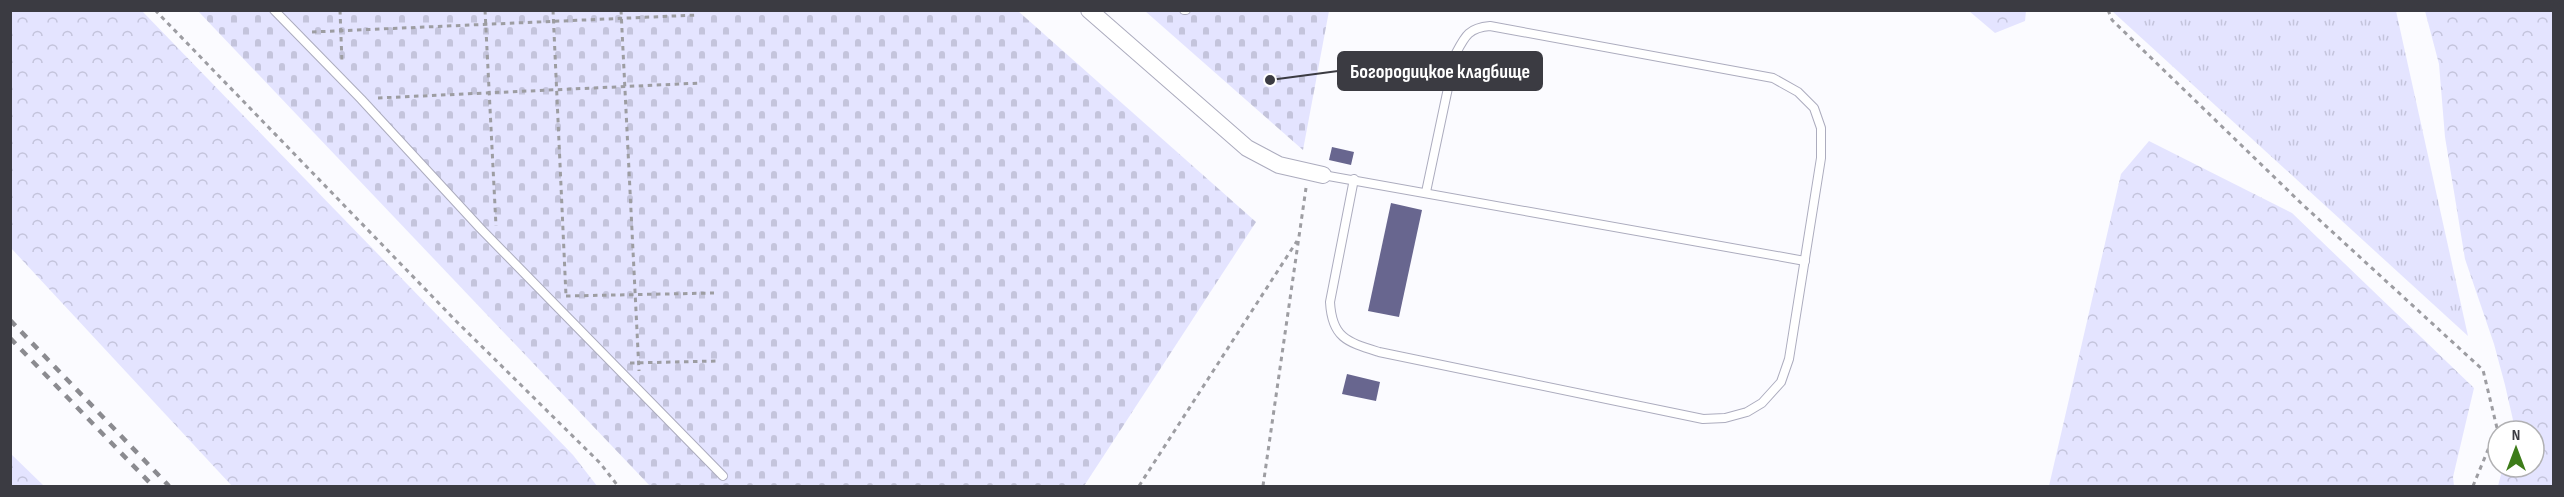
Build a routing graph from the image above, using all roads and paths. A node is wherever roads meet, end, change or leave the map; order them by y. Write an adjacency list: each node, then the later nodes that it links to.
1 (155, 10): 36 (path)
2 (274, 10): 14 (lane)
3 (340, 10): 13 (path)
4 (485, 10): 12 (path)
5 (553, 10): 11 (path)
6 (621, 10): 10 (path)
7 (1089, 10): 21 (street)
8 (2108, 10): 39 (path)
9 (697, 15): 10 (path)
10 (621, 18): 11 (path); 17 (path)
11 (554, 21): 12 (path); 18 (path)
12 (486, 25): 13 (path); 19 (path)
13 (341, 31): 14 (path); 15 (path)
14 (297, 33): 15 (lane)
15 (343, 81): 20 (lane)
16 (701, 83): 17 (path)
17 (625, 87): 18 (path); 28 (path)
18 (556, 90): 19 (path); 29 (path)
19 (489, 93): 20 (path); 24 (path)
20 (361, 99): 30 (lane)
21 (1316, 173): 22 (lane); 25 (path)
22 (1354, 179): 23 (lane); 26 (lane)
23 (1426, 192): 26 (lane); 26 (lane)
24 (496, 228)
25 (1299, 239): 37 (path); 38 (path)
26 (1805, 261)
27 (714, 293): 28 (path)
28 (635, 295): 29 (path); 32 (path)
29 (566, 296): 30 (path)
30 (567, 317): 33 (lane)
31 (717, 361): 32 (path)
32 (638, 363): 33 (path); 34 (path)
33 (613, 364): 34 (lane)
34 (639, 391): 35 (lane)
35 (723, 476)
36 (618, 486)
37 (1139, 486)
38 (1263, 486)
39 (2473, 486)

